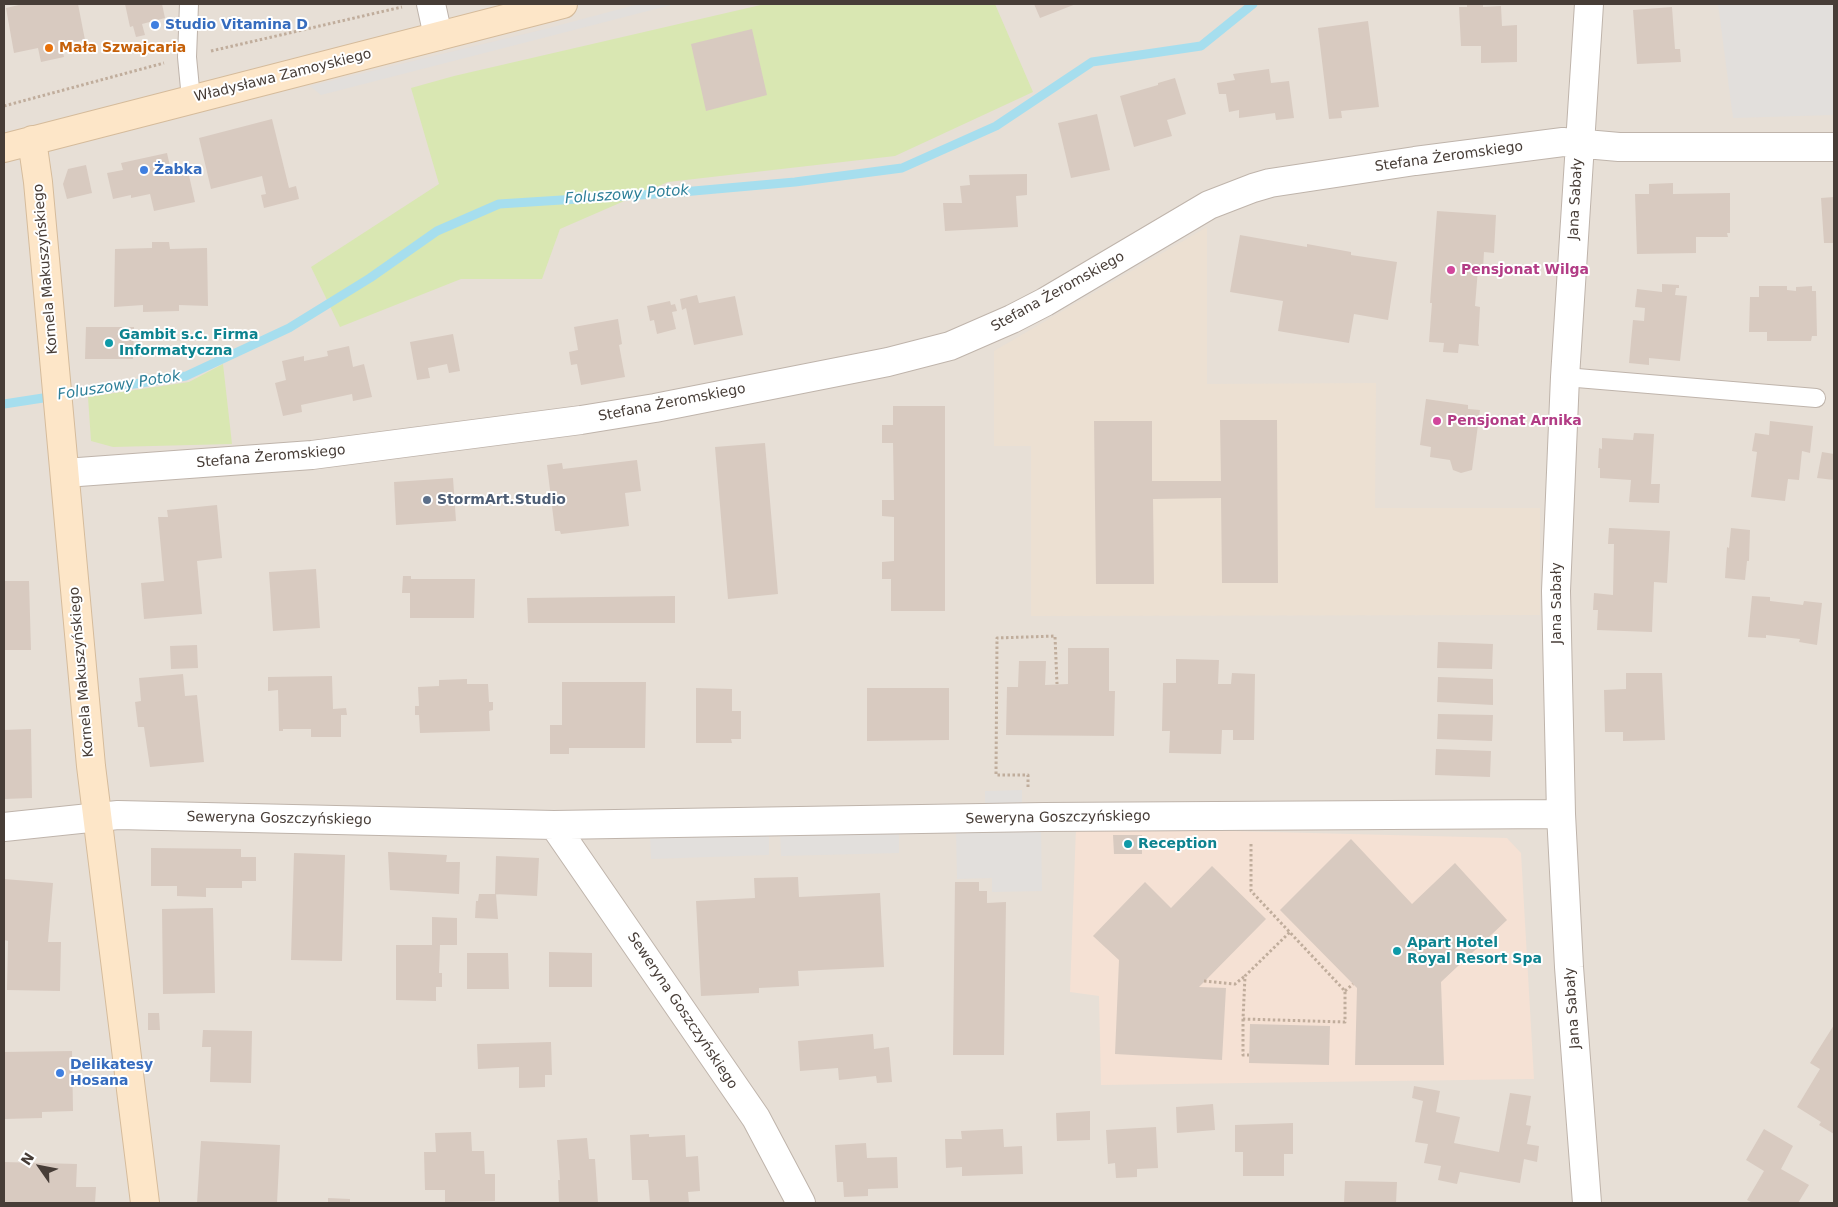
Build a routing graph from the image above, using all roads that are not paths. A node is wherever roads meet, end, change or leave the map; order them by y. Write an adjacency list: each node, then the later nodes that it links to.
1 (189, 4): 6 (lane)
2 (563, 4): 5 (street, Władysława Zamoyskiego)
3 (1589, 4): 8 (street, Jana Sabały)
4 (418, 5): 5 (street)
5 (438, 36): 6 (street, Władysława Zamoyskiego)
6 (192, 99): 7 (street, Władysława Zamoyskiego)
7 (32, 140): 10 (street, Władysława Zamoyskiego); 13 (street, Kornela Makuszyńskiego)
8 (1579, 144): 9 (street, Stefana Żeromskiego); 11 (street, Jana Sabały); 13 (street, Stefana Żeromskiego)
9 (1834, 147)
10 (4, 148)
11 (1565, 377): 12 (lane); 14 (street, Jana Sabały)
12 (1816, 398)
13 (64, 473): 15 (street, Kornela Makuszyńskiego)
14 (1561, 814): 16 (street, Seweryna Goszczyńskiego); 20 (street, Jana Sabały)
15 (97, 818): 16 (street, Seweryna Goszczyńskiego); 17 (street, Seweryna Goszczyńskiego); 18 (street, Kornela Makuszyńskiego)
16 (554, 825): 19 (street, Seweryna Goszczyńskiego)
17 (4, 827)
18 (145, 1203)
19 (801, 1203)
20 (1587, 1203)

